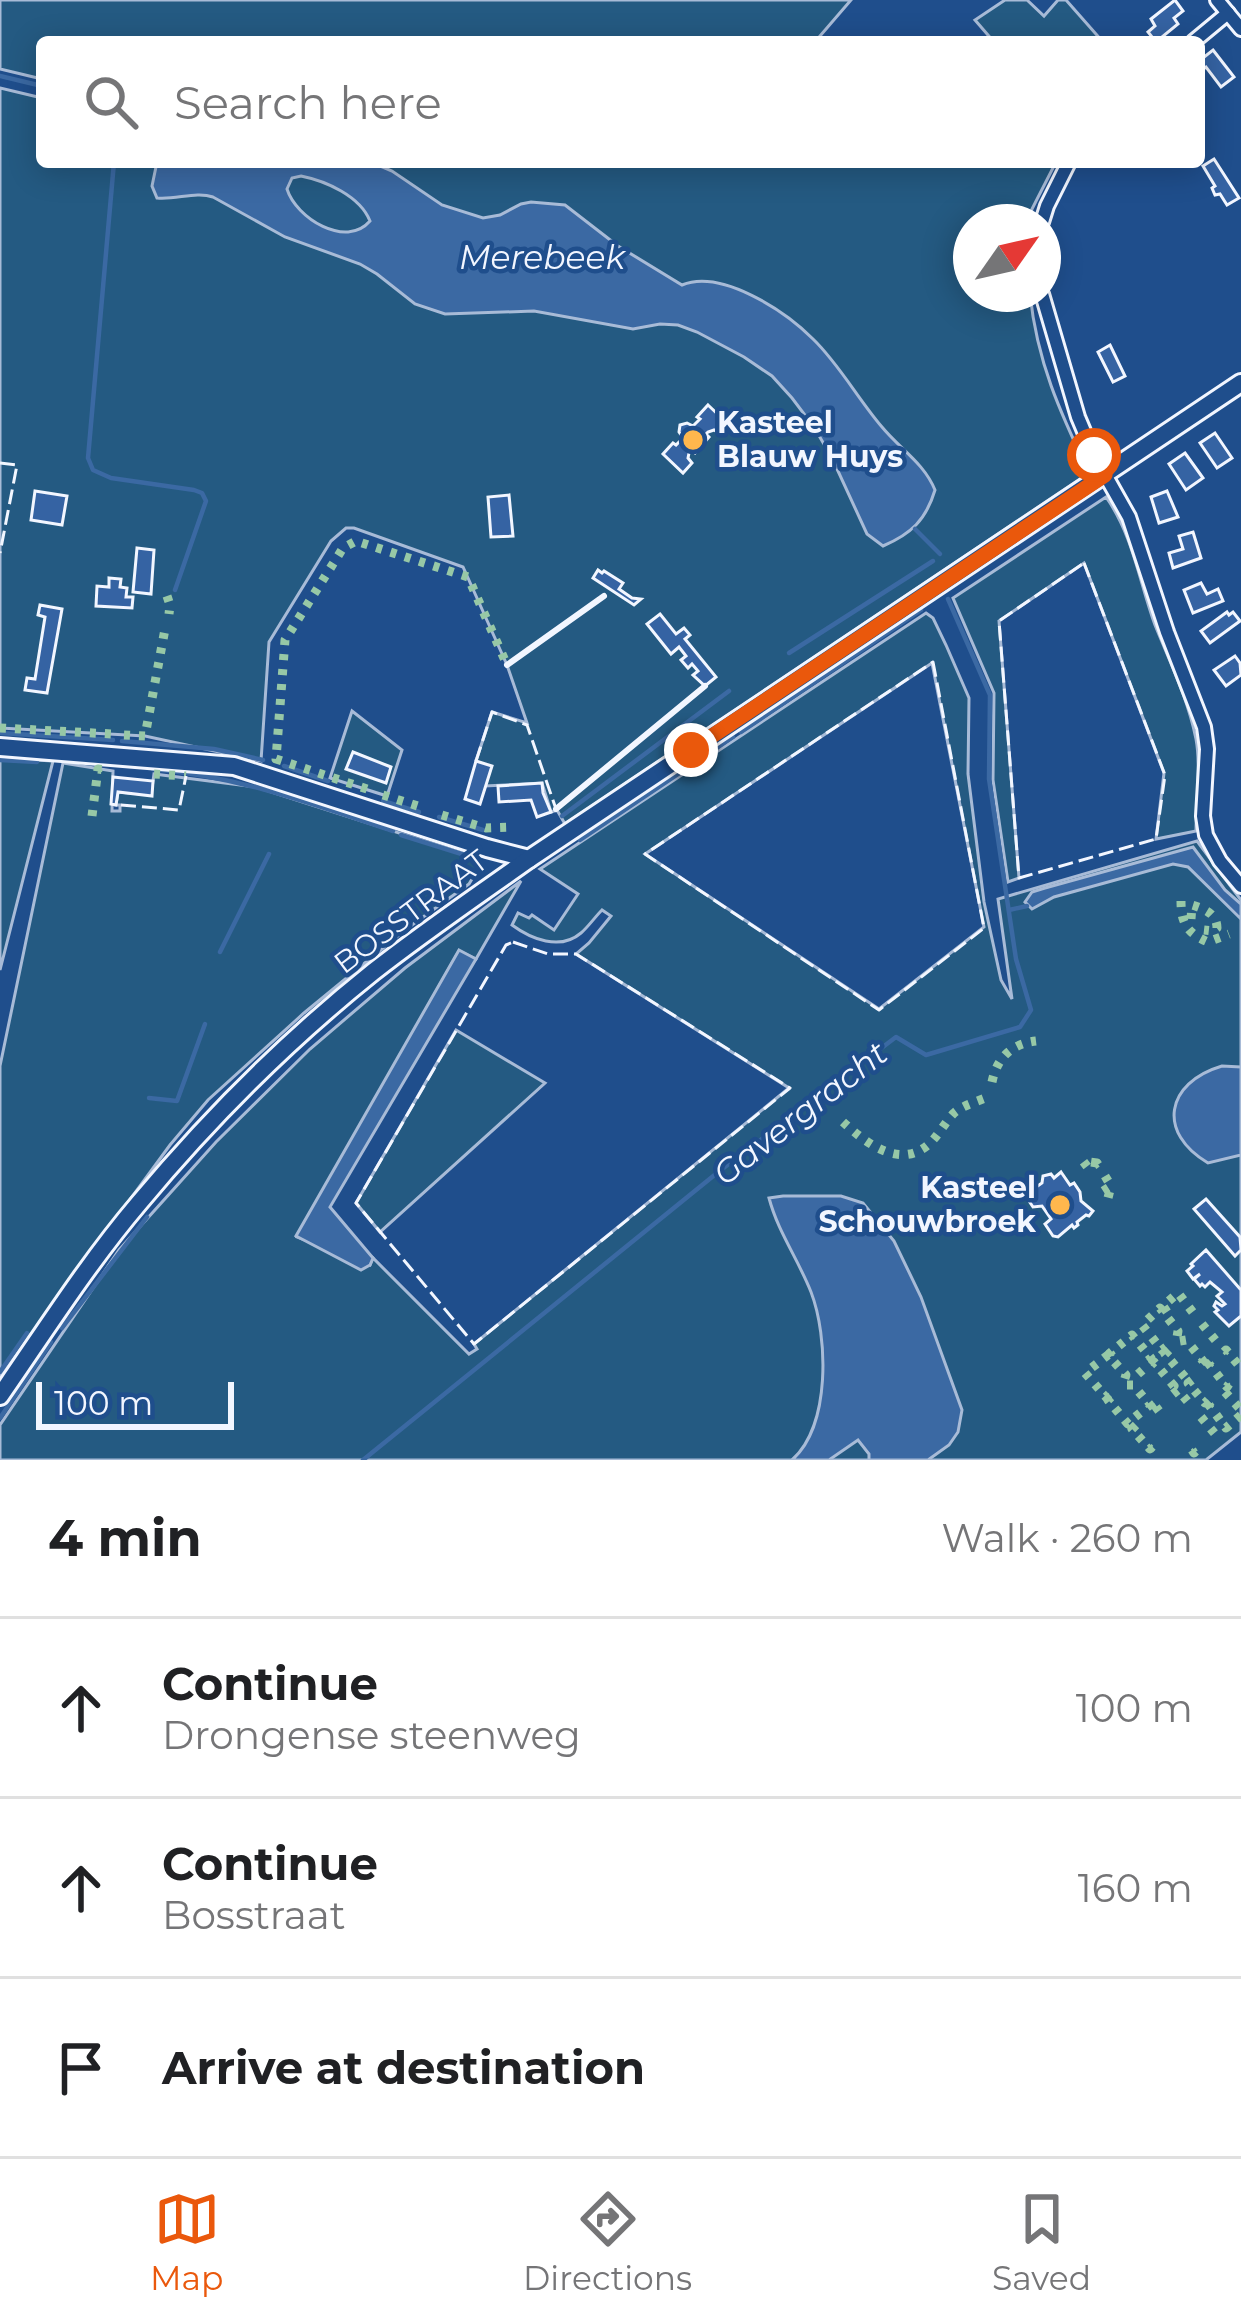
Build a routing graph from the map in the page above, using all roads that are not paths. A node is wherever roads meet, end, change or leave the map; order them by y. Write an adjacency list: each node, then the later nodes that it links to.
1 (1217, 0): 2 (street)
2 (1228, 13): 3 (street); 4 (street)
3 (1241, 29)
4 (1200, 36)
5 (1066, 168): 6 (street)
6 (1048, 204)
7 (1047, 312): 9 (street)
8 (1241, 383): 9 (street, BOSSTRAAT)
9 (1105, 475): 11 (street, BOSSTRAAT); 12 (street)
10 (0, 747): 11 (street)
11 (529, 859): 13 (street, BOSSTRAAT)
12 (1241, 886)
13 (0, 1396)

